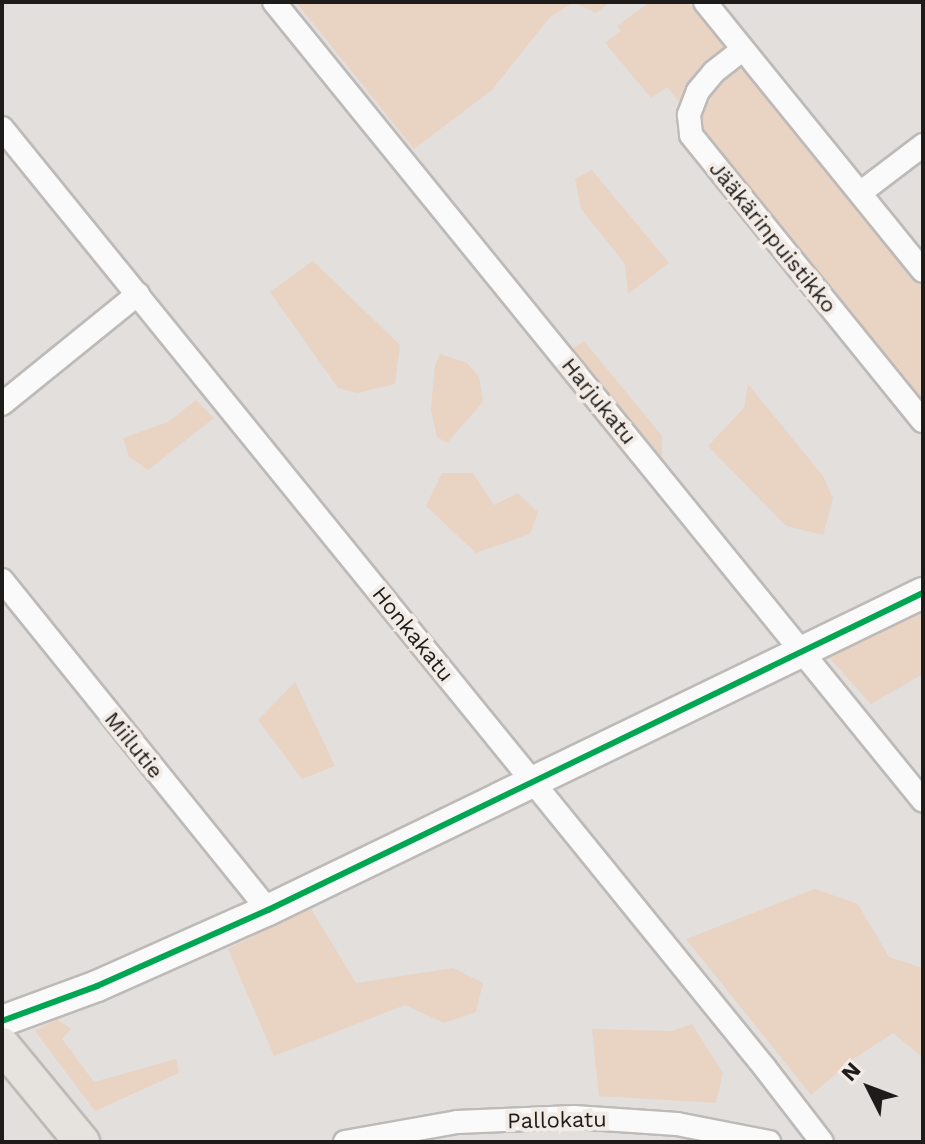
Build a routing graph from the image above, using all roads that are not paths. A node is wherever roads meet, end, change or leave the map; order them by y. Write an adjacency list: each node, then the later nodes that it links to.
1 (274, 2): 13 (street, Harjukatu)
2 (705, 2): 3 (street)
3 (742, 50): 6 (street); 10 (street, Jääkärinpuistikko)
4 (2, 128): 8 (street, Honkakatu)
5 (923, 145): 6 (street)
6 (860, 193): 7 (street)
7 (923, 271)
8 (138, 294): 9 (street); 14 (street, Honkakatu)
9 (2, 404)
10 (923, 421)
11 (2, 580): 16 (street, Miilutie)
12 (923, 593): 13 (street)
13 (800, 651): 14 (street); 15 (street, Harjukatu)
14 (534, 782): 16 (street); 22 (street, Honkakatu)
15 (923, 801)
16 (268, 910): 17 (street)
17 (2, 1021)
18 (2, 1045): 19 (main road)
19 (82, 1142)
20 (345, 1142): 21 (street, Pallokatu)
21 (769, 1142)
22 (822, 1142)

